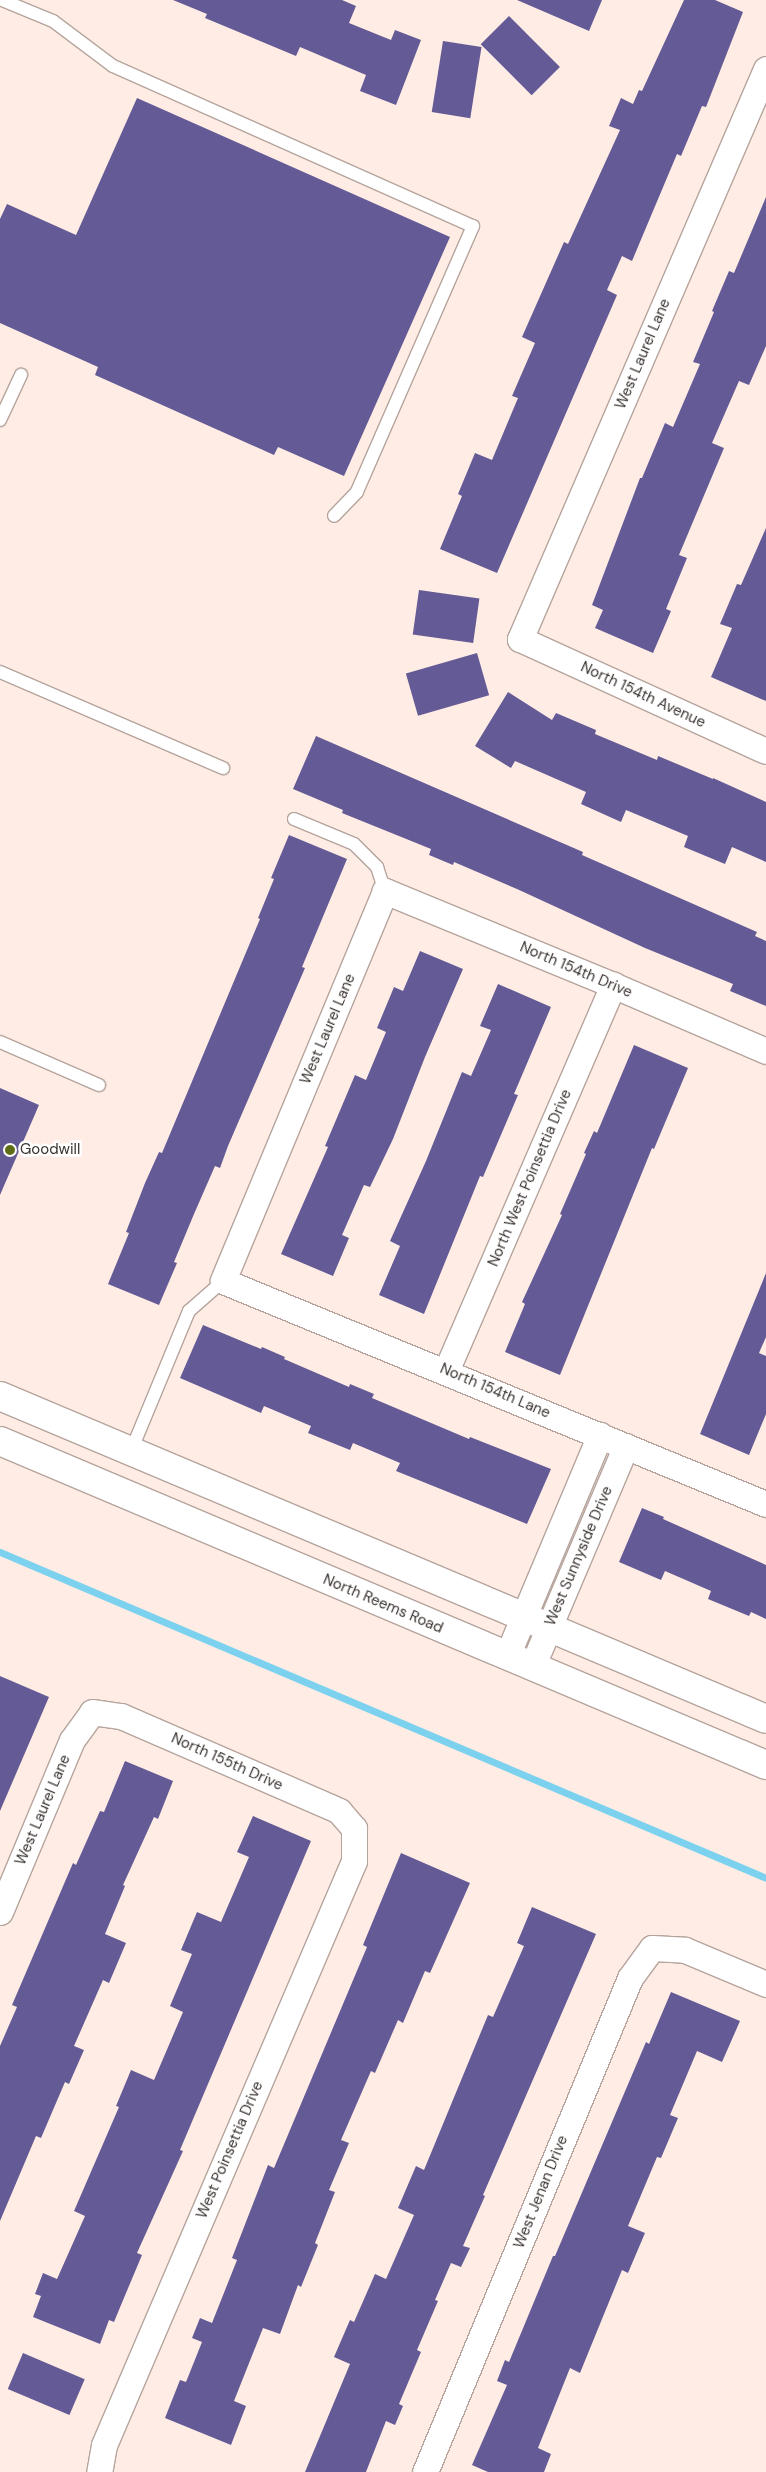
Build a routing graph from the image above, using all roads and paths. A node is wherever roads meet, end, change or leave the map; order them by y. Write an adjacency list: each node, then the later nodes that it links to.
1 (2, 0): 5 (lane)
2 (766, 69): 6 (street, West Laurel Lane)
3 (20, 375): 4 (lane)
4 (0, 420)
5 (334, 516)
6 (520, 639): 8 (street, North 154th Avenue)
7 (0, 672): 9 (lane)
8 (766, 751)
9 (223, 768)
10 (294, 819): 11 (lane)
11 (385, 891): 12 (street, North 154th Drive); 16 (street, West Laurel Lane)
12 (613, 985): 14 (street, North 154th Drive); 17 (street, North West Poinsettia Drive)
13 (0, 1042): 15 (lane)
14 (766, 1051)
15 (99, 1085)
16 (223, 1281): 17 (street, North 154th Lane); 22 (lane)
17 (446, 1371): 19 (street, North 154th Lane)
18 (0, 1396): 22 (main road)
19 (600, 1435): 21 (street, North 154th Lane); 24 (street, West Sunnyside Drive)
20 (0, 1441): 26 (main road, North Reems Road)
21 (626, 1446): 23 (street, North 154th Lane); 25 (street, West Sunnyside Drive)
22 (131, 1451): 24 (main road)
23 (766, 1504)
24 (524, 1617): 25 (main road); 26 (street, West Sunnyside Drive)
25 (549, 1627): 27 (street, West Sunnyside Drive); 29 (main road)
26 (508, 1656): 27 (main road, North Reems Road)
27 (532, 1667): 30 (main road, North Reems Road)
28 (92, 1712): 31 (street, North 155th Drive); 32 (street, West Laurel Lane)
29 (766, 1719)
30 (766, 1765)
31 (354, 1828): 34 (street, West Poinsettia Drive)
32 (0, 1912)
33 (766, 1984): 35 (street, West Jenan Drive)
34 (98, 2472)
35 (425, 2472)

